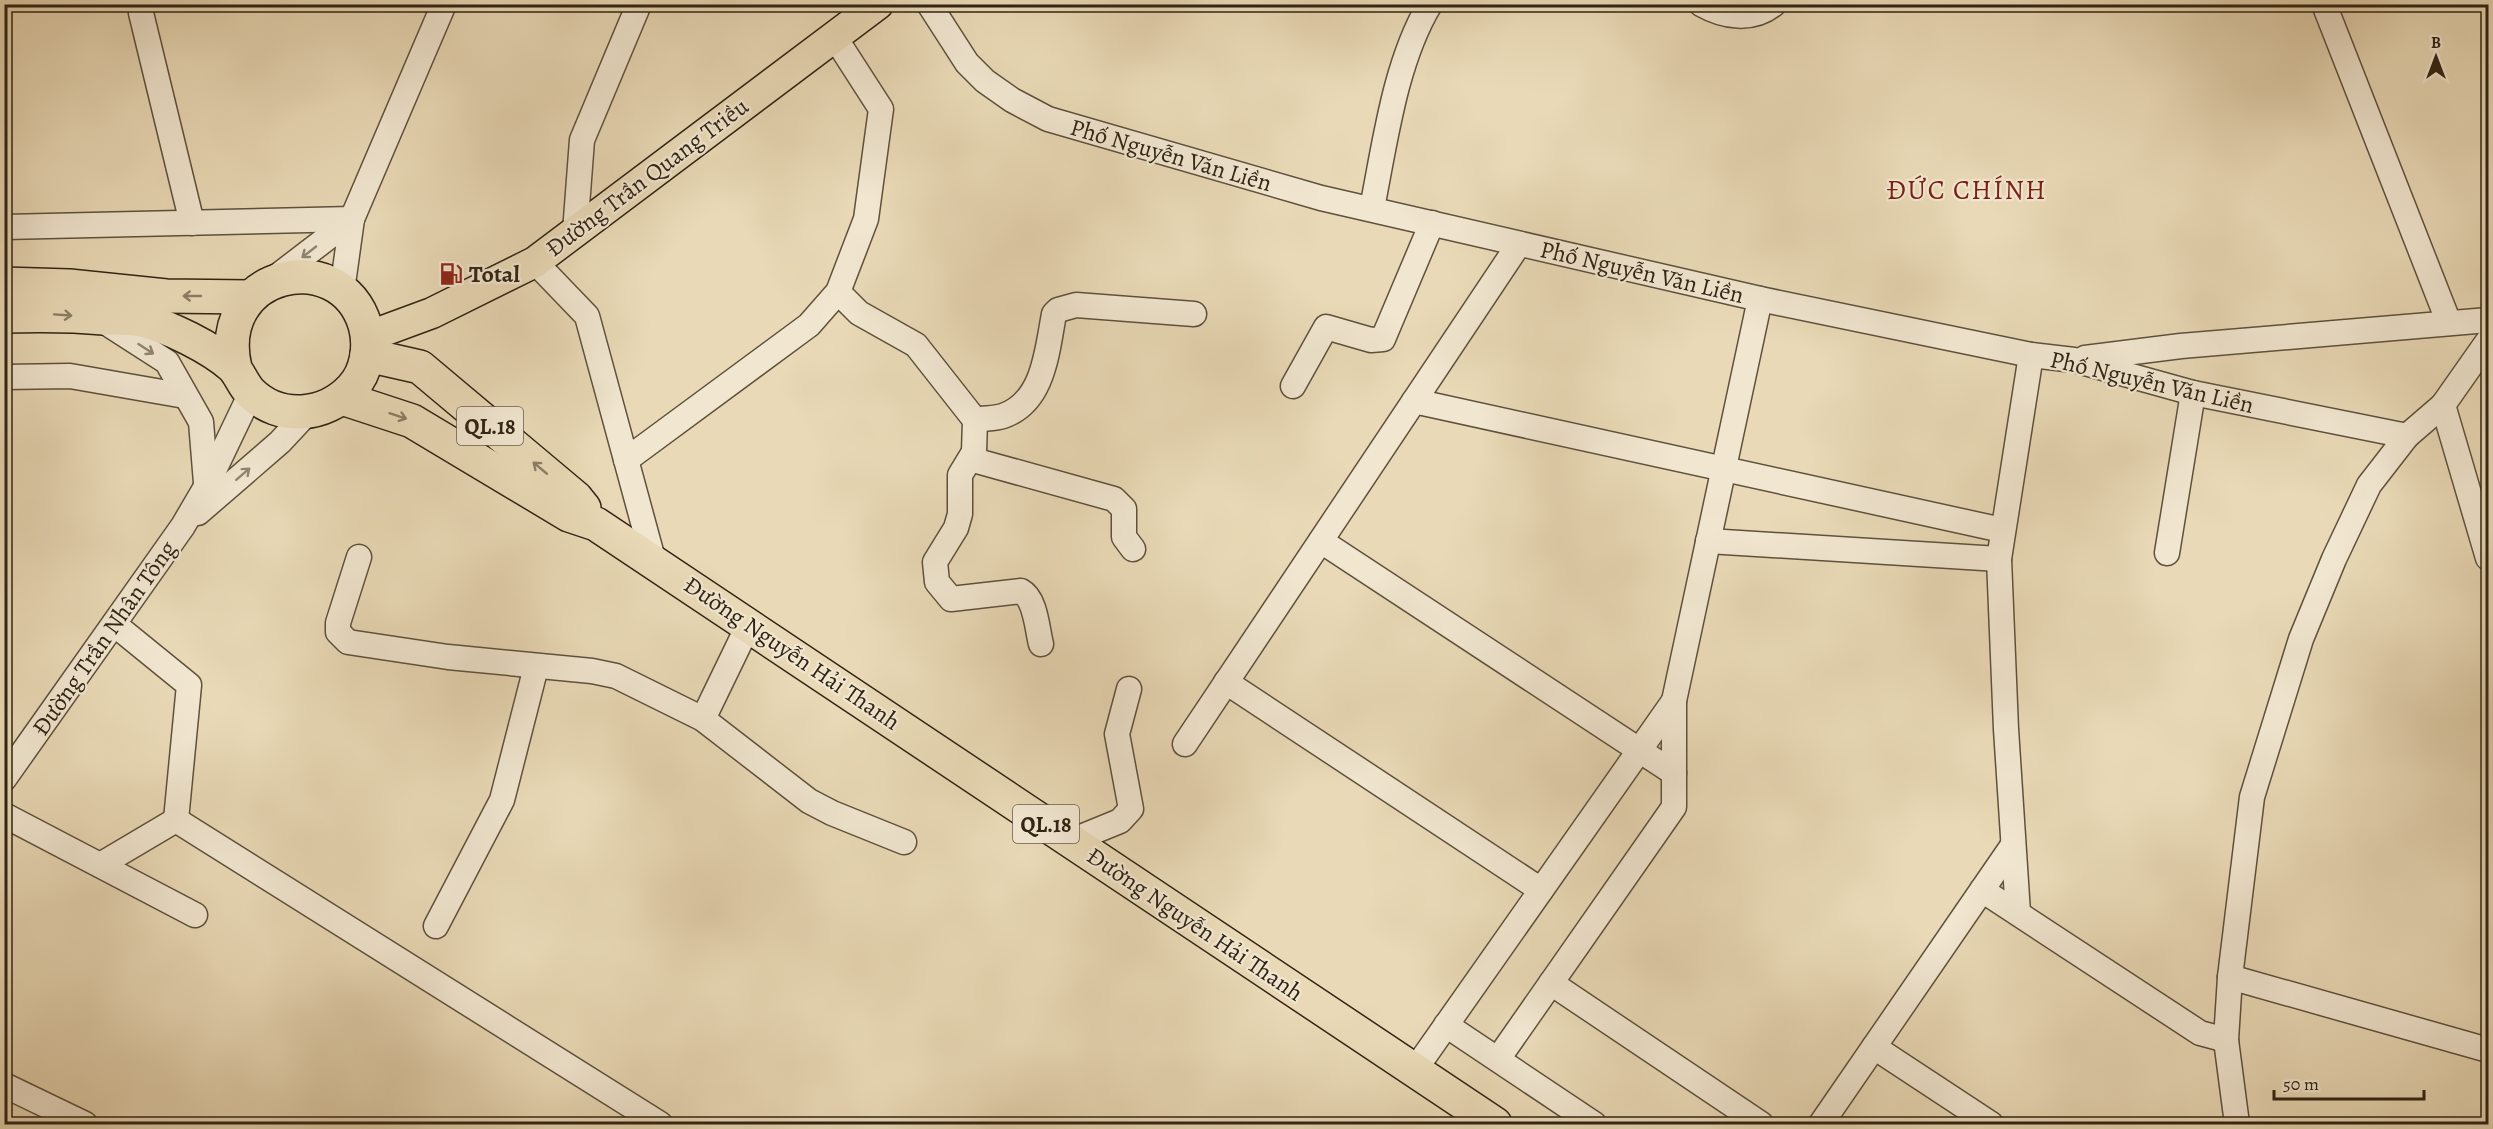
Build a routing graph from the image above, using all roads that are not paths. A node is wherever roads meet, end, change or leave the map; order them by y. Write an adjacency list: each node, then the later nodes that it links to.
1 (444, 4): 12 (street)
2 (639, 4): 16 (street)
3 (878, 4): 10 (main road, Đường Trần Quang Triều)
4 (929, 4): 11 (street, Phố Nguyễn Văn Liền)
5 (1430, 4): 11 (street)
6 (1701, 4): 7 (street)
7 (1773, 4)
8 (2324, 4): 28 (street)
9 (141, 13): 13 (street)
10 (834, 36): 16 (main road, Đường Trần Quang Triều); 22 (street)
11 (1372, 208): 14 (street, Phố Nguyễn Văn Liền)
12 (352, 219): 13 (street); 20 (street, one-way to 20); 21 (street)
13 (192, 223): 15 (street)
14 (1432, 223): 17 (street, Phố Nguyễn Văn Liền); 35 (street)
15 (4, 227)
16 (575, 232): 18 (main road, Đường Trần Quang Triều)
17 (1519, 244): 23 (street, Phố Nguyễn Văn Liền); 39 (street)
18 (535, 262): 29 (main road, Đường Trần Quang Triều); 45 (street)
19 (4, 284): 20 (highway, one-way to 19)
20 (258, 291): 21 (highway); 34 (highway)
21 (342, 291): 29 (highway)
22 (838, 292): 42 (street); 45 (street)
23 (1760, 299): 31 (street, Phố Nguyễn Văn Liền); 46 (street)
24 (1194, 314): 42 (street)
25 (4, 316): 26 (highway, one-way to 26)
26 (97, 317): 34 (highway); 37 (street, one-way to 37)
27 (2488, 320): 28 (street)
28 (2455, 322): 30 (street); 32 (street)
29 (368, 346): 38 (highway); 48 (highway, Đường Nguyễn Hải Thanh / QL.18, one-way to 29)
30 (2482, 349): 40 (street)
31 (2031, 355): 32 (street, Phố Nguyễn Văn Liền); 50 (street)
32 (2074, 360): 36 (street, Phố Nguyễn Văn Liền)
33 (4, 377): 37 (street)
34 (243, 381): 41 (highway); 47 (street, Đường Trần Nhân Tông)
35 (1293, 386)
36 (2193, 393): 43 (street, Phố Nguyễn Văn Liền); 54 (street)
37 (185, 396): 47 (street)
38 (342, 398): 41 (highway); 48 (highway, Đường Nguyễn Hải Thanh / QL.18, one-way to 48)
39 (1414, 401): 46 (street); 51 (street)
40 (2442, 405): 43 (street); 56 (street)
41 (307, 413): 49 (street, Đường Trần Nhân Tông, one-way to 41)
42 (975, 420): 44 (street)
43 (2407, 436): 82 (street)
44 (974, 452): 53 (street); 61 (street)
45 (626, 460): 57 (street)
46 (1724, 469): 50 (street); 52 (street)
47 (207, 485): 49 (street, Đường Trần Nhân Tông)
48 (596, 524): 57 (highway, Đường Nguyễn Hải Thanh / QL.18)
49 (183, 526): 59 (street, Đường Trần Nhân Tông)
50 (2002, 530): 58 (street)
51 (1321, 541): 63 (street); 68 (street)
52 (1708, 541): 58 (street); 65 (street)
53 (1133, 549)
54 (2167, 553)
55 (359, 557): 62 (street)
56 (2488, 558)
57 (653, 560): 60 (highway, Đường Nguyễn Hải Thanh / QL.18)
58 (1999, 560): 75 (street)
59 (114, 624): 70 (street, Đường Trần Nhân Tông); 72 (street)
60 (749, 624): 66 (street); 73 (highway, Đường Nguyễn Hải Thanh / QL.18)
61 (1041, 644)
62 (536, 667): 66 (street); 81 (street)
63 (1226, 682): 67 (street); 77 (street)
64 (1129, 689): 73 (street)
65 (1674, 701): 68 (street); 69 (street)
66 (703, 719): 74 (street)
67 (1185, 744)
68 (1640, 750): 69 (street); 77 (street)
69 (1674, 773): 83 (street)
70 (4, 779)
71 (4, 815): 76 (street)
72 (176, 820): 76 (street); 92 (street)
73 (1071, 841): 89 (highway, Đường Nguyễn Hải Thanh / QL.18)
74 (904, 842)
75 (2013, 844): 78 (street); 79 (street)
76 (100, 865): 80 (street)
77 (1541, 890): 84 (street)
78 (1982, 890): 79 (street); 86 (street)
79 (2018, 913): 85 (street)
80 (195, 915)
81 (436, 926)
82 (2230, 977): 85 (street); 87 (street)
83 (1551, 983): 88 (street); 95 (street)
84 (1446, 1025): 88 (street); 89 (street)
85 (2226, 1040): 98 (street)
86 (1874, 1047): 96 (street); 97 (street)
87 (2488, 1050)
88 (1498, 1059): 94 (street)
89 (1414, 1071): 93 (highway, Đường Nguyễn Hải Thanh / QL.18)
90 (4, 1085): 91 (street)
91 (85, 1125)
92 (660, 1125)
93 (1495, 1125)
94 (1594, 1125)
95 (1761, 1125)
96 (1821, 1125)
97 (1990, 1125)
98 (2237, 1125)

